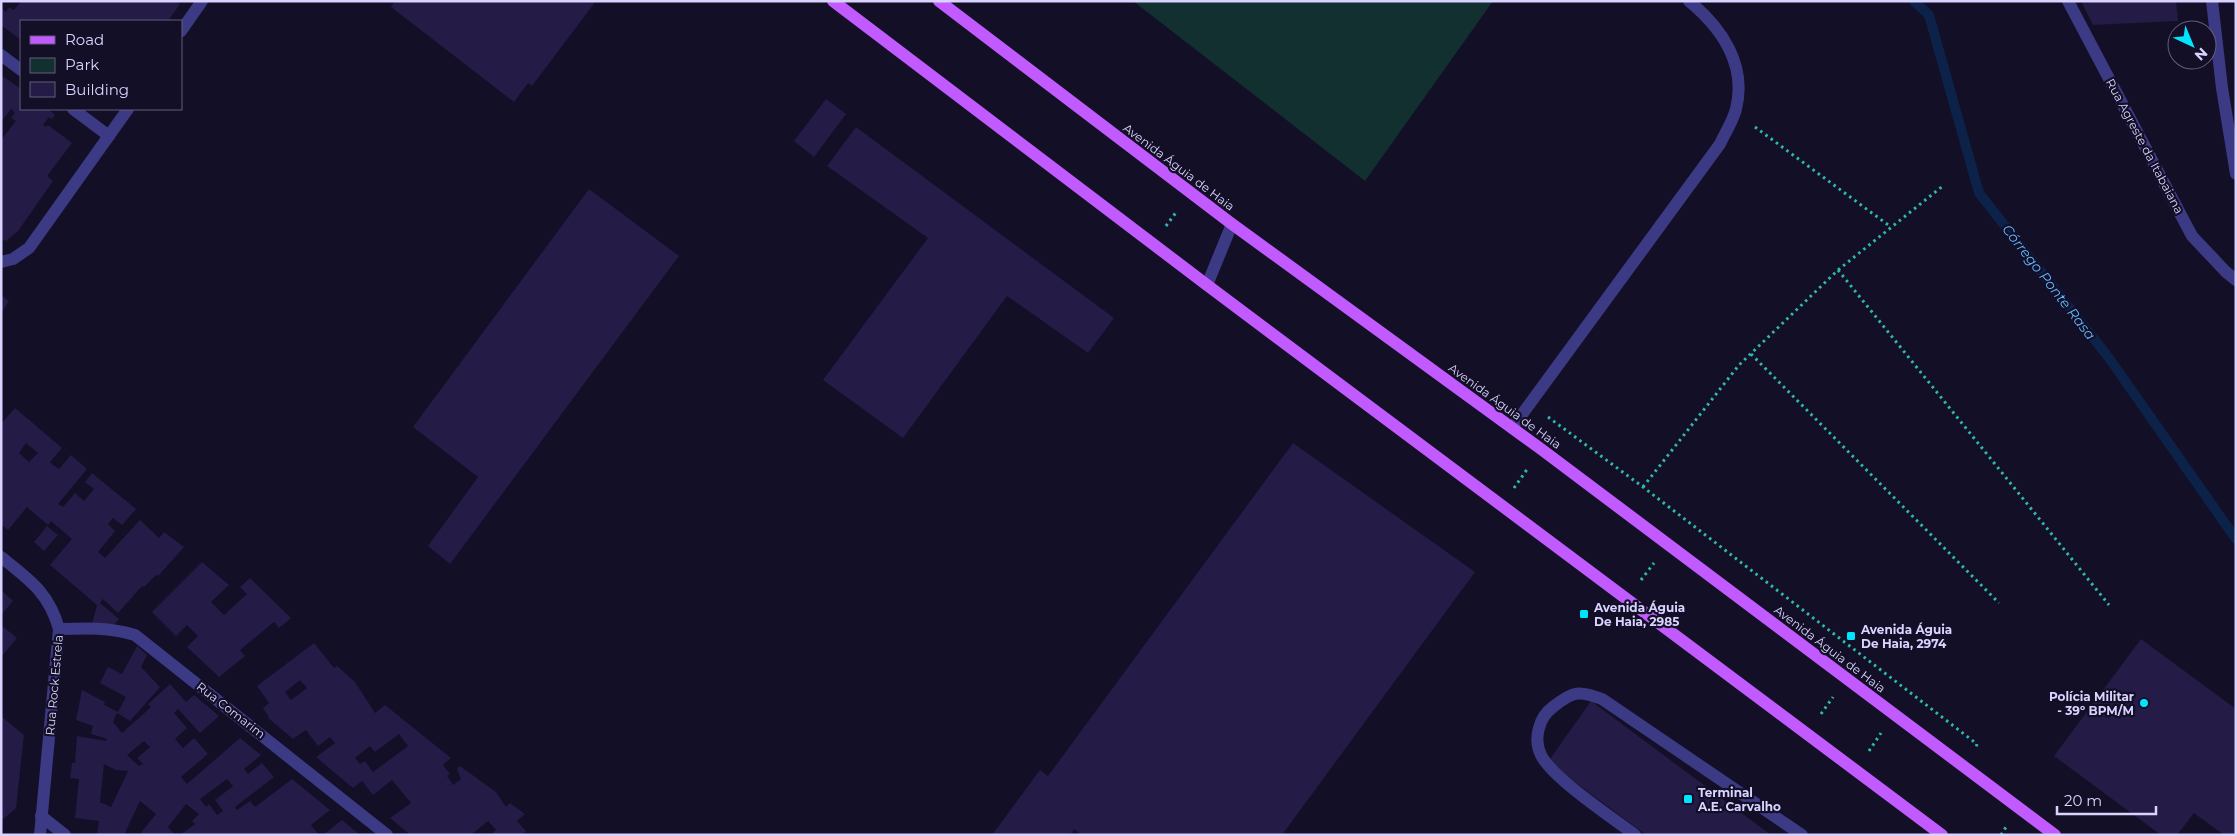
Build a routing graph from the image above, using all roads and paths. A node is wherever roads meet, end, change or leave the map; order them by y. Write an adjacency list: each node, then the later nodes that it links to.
1 (202, 1): 7 (street)
2 (833, 1): 19 (main road)
3 (939, 1): 16 (main road, Avenida Águia de Haia)
4 (1690, 1): 10 (street)
5 (2068, 1): 22 (street, Rua Agreste da Itabaiana)
6 (2212, 1): 14 (street)
7 (182, 30)
8 (1, 55): 9 (street)
9 (20, 69)
10 (1736, 109): 18 (path); 25 (street)
11 (74, 110): 13 (street)
12 (127, 110): 13 (street)
13 (109, 136): 20 (street)
14 (2236, 174)
15 (1944, 185): 18 (path)
16 (1191, 192): 17 (main road, Avenida Águia de Haia); 19 (path)
17 (1232, 224): 23 (street); 26 (main road, Avenida Águia de Haia)
18 (1891, 227): 21 (path)
19 (1152, 243): 23 (main road)
20 (1, 262)
21 (1838, 270): 24 (path); 34 (path)
22 (2236, 280)
23 (1207, 285): 29 (main road)
24 (1751, 354): 28 (path); 33 (path)
25 (1529, 403): 26 (street); 28 (path)
26 (1512, 428): 27 (main road, Avenida Águia de Haia)
27 (1541, 449): 29 (path); 30 (main road, Avenida Águia de Haia)
28 (1643, 486): 39 (path)
29 (1502, 505): 32 (main road)
30 (1668, 545): 32 (path); 36 (main road, Avenida Águia de Haia)
31 (1, 557): 35 (street, Rua Rock Estrela)
32 (1626, 599): 38 (main road)
33 (1999, 603)
34 (2110, 605)
35 (59, 630): 41 (street, Rua Rock Estrela); 44 (street, Rua Comarim)
36 (1847, 678): 37 (main road, Avenida Águia de Haia); 38 (path)
37 (1895, 714): 40 (path); 48 (main road, Avenida Águia de Haia)
38 (1807, 734): 40 (main road)
39 (1977, 744)
40 (1855, 770): 47 (main road)
41 (41, 816): 42 (street, Rua Rock Estrela); 43 (street)
42 (40, 835)
43 (64, 835)
44 (387, 835)
45 (1635, 835): 46 (street)
46 (1802, 835)
47 (1942, 835)
48 (2055, 835)

